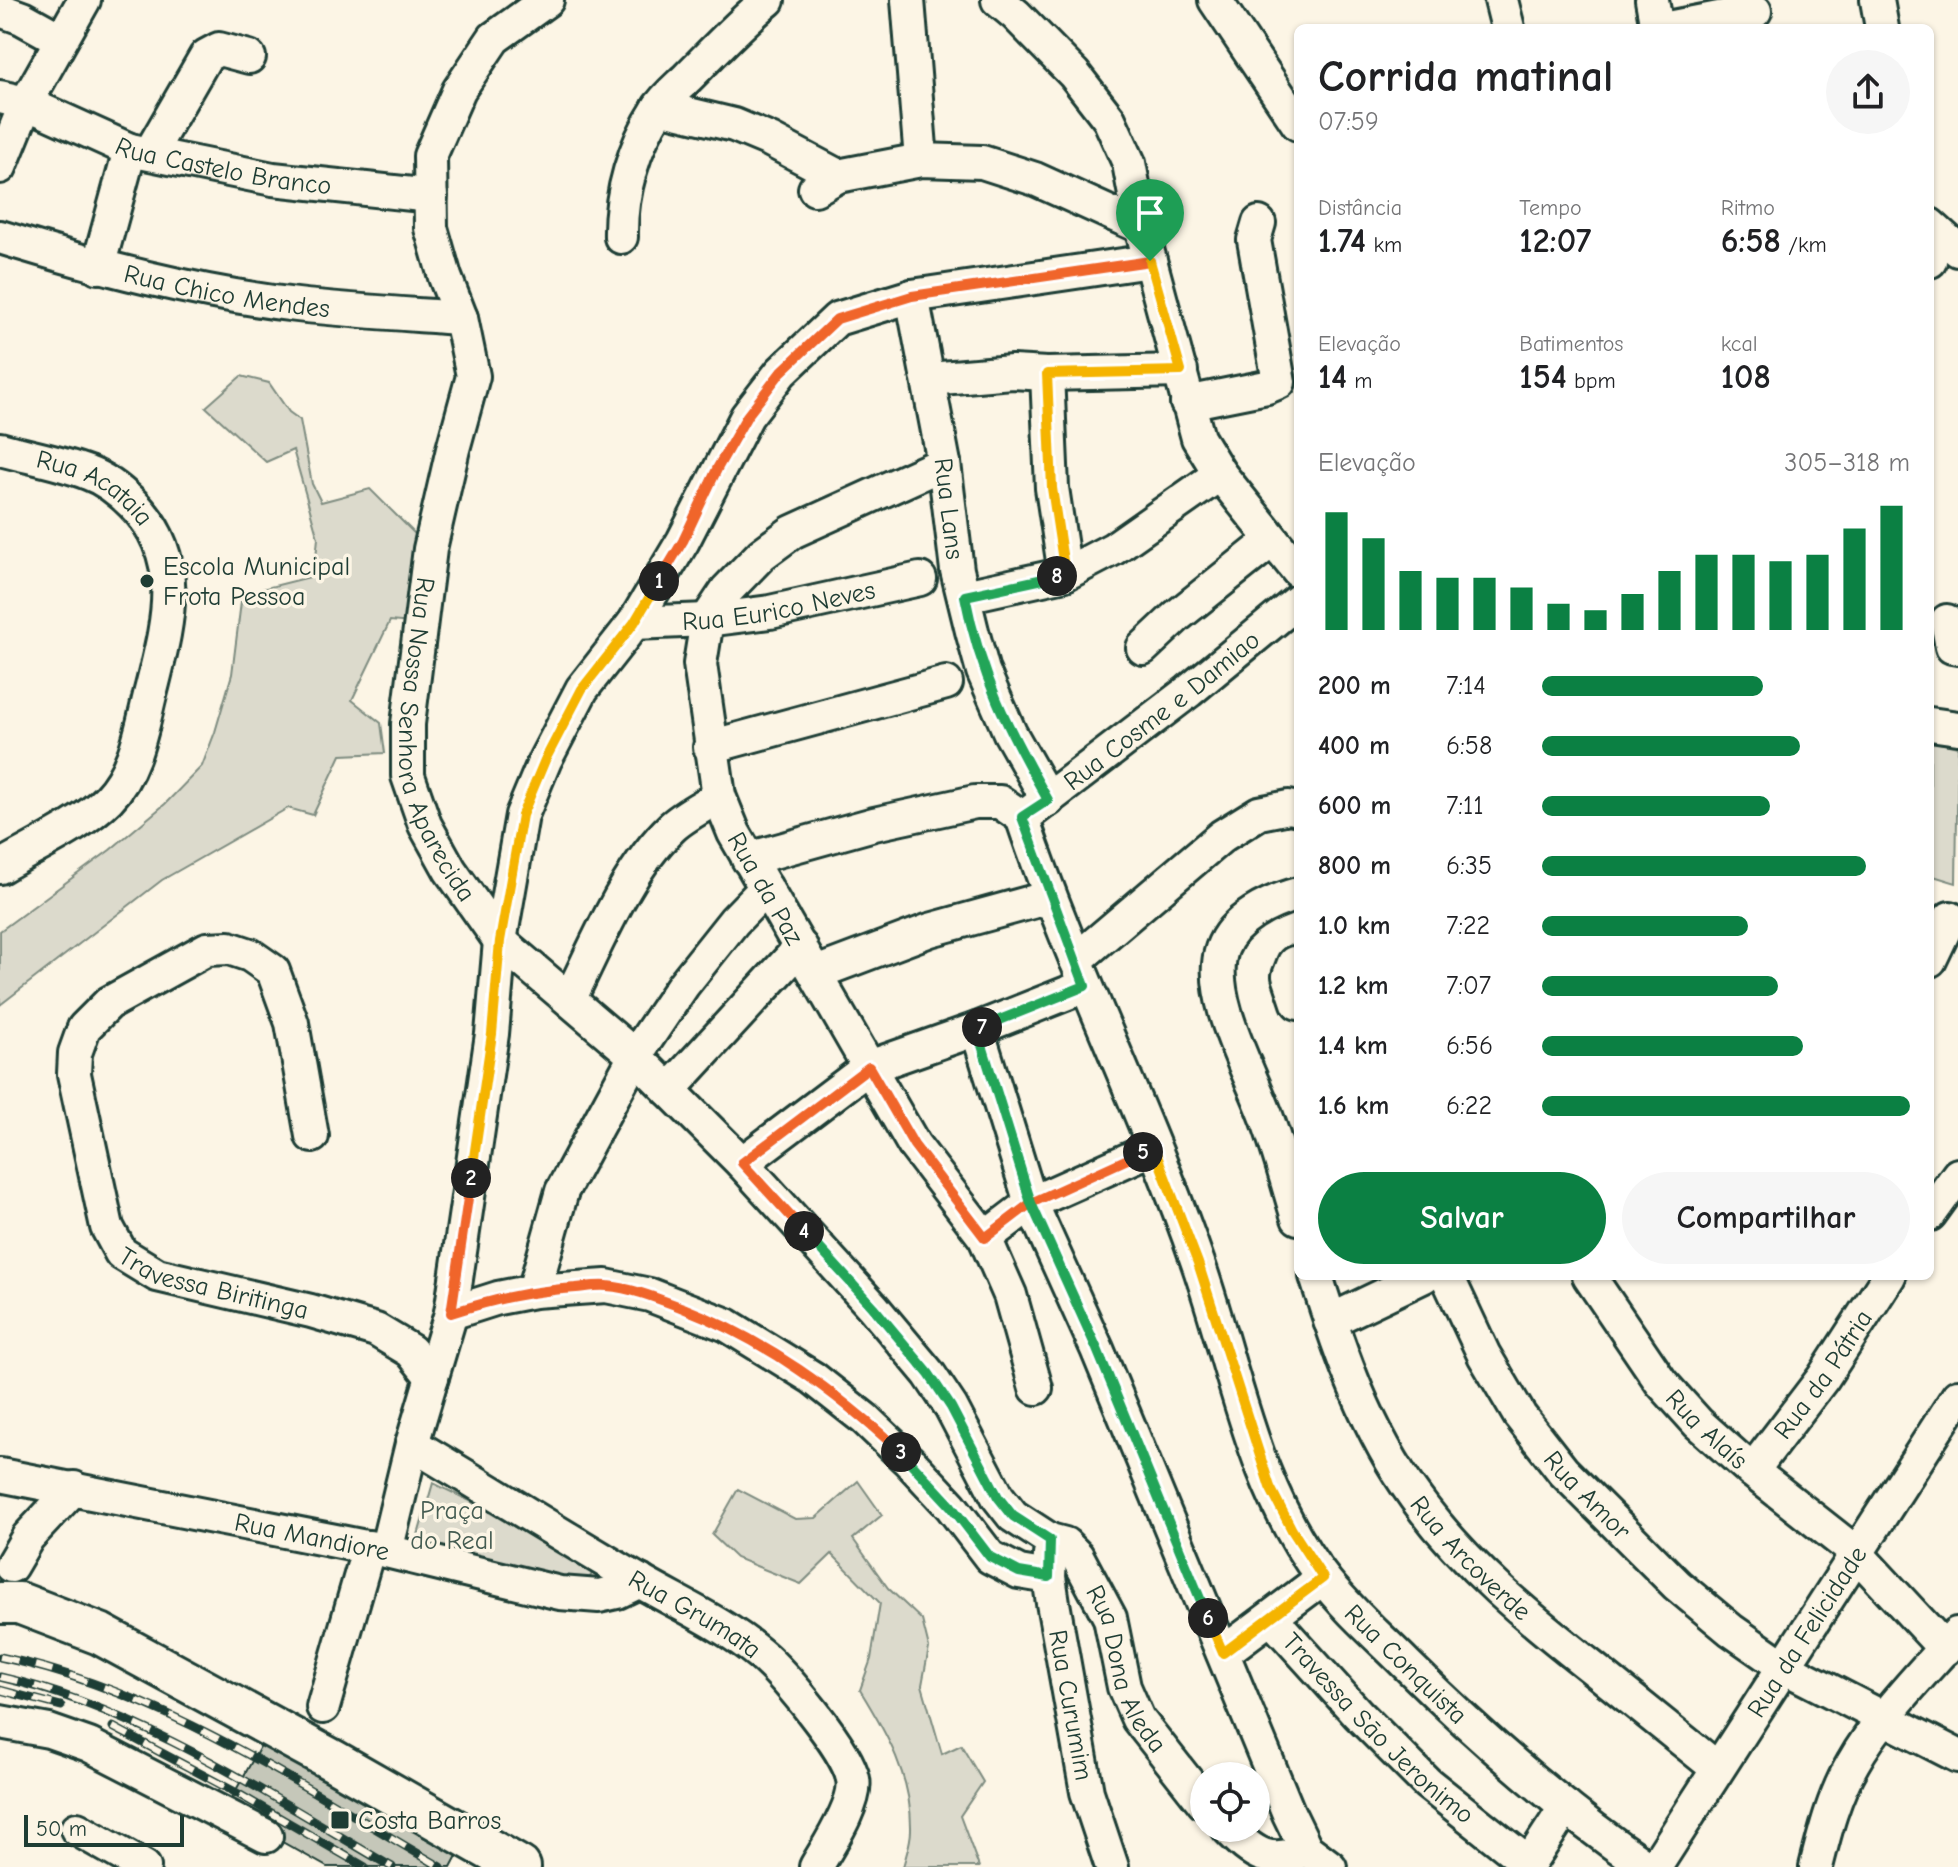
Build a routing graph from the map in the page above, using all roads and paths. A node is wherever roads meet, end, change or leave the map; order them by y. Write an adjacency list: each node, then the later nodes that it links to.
1 (84, 0): 16 (street)
2 (547, 0): 24 (street, Rua Nossa Senhora Aparecida)
3 (768, 0): 19 (street)
4 (908, 0): 22 (street)
5 (998, 0): 26 (street)
6 (1215, 0): 20 (street)
7 (1501, 0): 12 (street)
8 (1652, 0): 13 (street)
9 (1877, 0): 15 (street)
10 (0, 10): 16 (street)
11 (1755, 13): 14 (street)
12 (1507, 24)
13 (1656, 24)
14 (1691, 24)
15 (1881, 24)
16 (60, 39): 18 (street)
17 (249, 57): 21 (street)
18 (13, 100): 21 (street, Rua Castelo Branco); 23 (street)
19 (659, 107): 22 (street); 29 (street)
20 (1294, 118)
21 (140, 152): 24 (street, Rua Castelo Branco); 32 (street)
22 (921, 160): 26 (street)
23 (0, 167)
24 (431, 196): 34 (street, Rua Nossa Senhora Aparecida)
25 (1259, 223): 38 (street)
26 (1141, 227): 31 (street)
27 (1934, 229): 30 (street)
28 (0, 237): 32 (street, Rua Chico Mendes)
29 (621, 237)
30 (1958, 250)
31 (1150, 261): 33 (street); 35 (street)
32 (98, 267): 34 (street, Rua Chico Mendes)
33 (912, 296): 37 (street, Rua Lans); 49 (street)
34 (461, 318): 64 (street, Rua Nossa Senhora Aparecida)
35 (1181, 371): 36 (street); 38 (street)
36 (1047, 374): 37 (street); 44 (street)
37 (929, 379): 40 (street, Rua Lans)
38 (1187, 403): 41 (street)
39 (0, 449): 59 (street, Rua Acataia)
40 (944, 463): 46 (street, Rua Lans); 48 (street, Rua da Paz)
41 (1220, 474): 42 (street); 44 (street)
42 (1272, 540): 43 (street); 50 (street)
43 (1294, 566)
44 (1065, 574): 46 (street)
45 (920, 579): 48 (street, Rua Eurico Neves)
46 (965, 596): 56 (street, Rua Lans)
47 (1294, 604): 56 (street, Rua Cosme e Damiao)
48 (707, 620): 49 (street, Rua Eurico Neves); 54 (street, Rua da Paz)
49 (634, 623): 64 (street)
50 (1143, 648)
51 (946, 683): 54 (street)
52 (1934, 725): 53 (street)
53 (1958, 728)
54 (710, 747): 55 (street, Rua da Paz)
55 (719, 796): 58 (street, Rua da Paz); 70 (street)
56 (1035, 808): 58 (street); 62 (street, Rua Conquista)
57 (1294, 808): 68 (street)
58 (748, 859): 60 (street, Rua da Paz)
59 (0, 867)
60 (766, 888): 66 (street, Rua da Paz); 72 (street)
61 (1294, 895): 80 (street)
62 (1050, 897): 66 (street); 68 (street, Rua Conquista)
63 (1946, 915): 65 (street)
64 (500, 941): 70 (street, Rua Nossa Senhora Aparecida); 89 (street)
65 (1934, 949)
66 (808, 960): 73 (street, Rua da Paz); 74 (street)
67 (1294, 963): 69 (street)
68 (1081, 973): 71 (street); 76 (street, Rua Conquista)
69 (1294, 991)
70 (570, 998): 72 (street, Rua Nossa Senhora Aparecida)
71 (977, 1029): 73 (street); 79 (street)
72 (635, 1056): 74 (street, Rua Nossa Senhora Aparecida); 88 (street)
73 (869, 1067): 77 (street); 82 (street, Rua da Paz)
74 (669, 1090): 77 (street, Rua Nossa Senhora Aparecida)
75 (312, 1136): 91 (street, Travessa Biritinga)
76 (1154, 1148): 79 (street); 103 (street, Rua Conquista)
77 (742, 1163): 99 (street, Rua Nossa Senhora Aparecida)
78 (1958, 1175): 81 (street)
79 (1031, 1203): 82 (street); 108 (street)
80 (1294, 1205)
81 (1934, 1208)
82 (985, 1238): 92 (street, Rua da Paz)
83 (1317, 1280): 90 (street, Rua Arcoverde)
84 (1416, 1280): 90 (street)
85 (1449, 1280): 109 (street, Rua Amor)
86 (1592, 1280): 95 (street, Rua Alaís)
87 (1886, 1280): 95 (street, Rua da Pátria)
88 (534, 1291): 89 (street); 102 (street)
89 (451, 1313): 91 (street)
90 (1330, 1321): 114 (street, Rua Arcoverde)
91 (432, 1377): 94 (street)
92 (1036, 1388)
93 (1958, 1396): 101 (street, Rua da Felicidade)
94 (412, 1444): 100 (street); 104 (street, Rua Grumata)
95 (1752, 1471): 101 (street, Rua Alaís)
96 (0, 1475): 97 (street, Rua Mandiore)
97 (74, 1488): 100 (street, Rua Mandiore); 105 (street)
98 (0, 1533): 105 (street)
99 (1050, 1540): 102 (street, Rua Curumim); 115 (street, Rua Dona Aleda)
100 (378, 1549): 104 (street, Rua Mandiore); 110 (street)
101 (1855, 1552): 107 (street, Rua Alaís); 109 (street, Rua da Felicidade)
102 (1049, 1577): 125 (street, Rua Curumim)
103 (1323, 1578): 106 (street); 116 (street, Rua Conquista)
104 (640, 1581): 124 (street, Rua Grumata)
105 (10, 1591): 123 (main road)
106 (1271, 1618): 108 (street); 121 (street, Travessa Sāo Jeronimo)
107 (1951, 1641): 111 (street)
108 (1223, 1653): 120 (street)
109 (1784, 1667): 111 (street, Rua Amor); 114 (street, Rua da Felicidade)
110 (323, 1707)
111 (1886, 1717): 113 (street, Rua Amor); 128 (street)
112 (0, 1722): 118 (street)
113 (1958, 1756)
114 (1717, 1768): 127 (street, Rua da Felicidade)
115 (1190, 1785)
116 (1566, 1807): 121 (street); 126 (street, Rua Conquista)
117 (77, 1829): 122 (street)
118 (266, 1836)
119 (1243, 1842): 120 (street)
120 (1318, 1858)
121 (1528, 1865)
122 (144, 1867)
123 (520, 1867)
124 (816, 1867)
125 (1112, 1867)
126 (1647, 1867)
127 (1655, 1867)
128 (1816, 1867)

